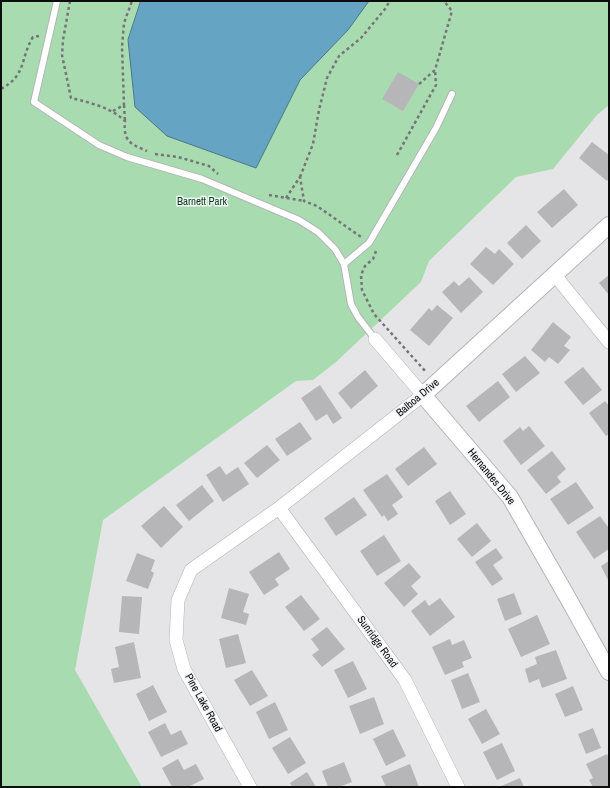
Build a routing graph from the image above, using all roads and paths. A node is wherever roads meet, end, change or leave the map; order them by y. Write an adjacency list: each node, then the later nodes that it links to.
1 (58, 1): 6 (lane)
2 (70, 1): 7 (path)
3 (132, 1): 12 (path)
4 (390, 1): 17 (path)
5 (444, 1): 8 (path)
6 (49, 37): 7 (path); 10 (path); 23 (lane)
7 (63, 40): 13 (path)
8 (435, 70): 9 (path); 15 (path)
9 (419, 84)
10 (1, 89)
11 (452, 94): 22 (lane)
12 (124, 105): 13 (path); 14 (path)
13 (113, 111): 14 (path)
14 (126, 121): 16 (path)
15 (397, 155)
16 (223, 177)
17 (300, 177): 19 (path); 20 (path)
18 (266, 195): 19 (path)
19 (286, 198): 20 (path)
20 (304, 201): 22 (path)
21 (609, 225): 24 (street, Balboa Drive)
22 (369, 243): 23 (lane); 27 (path)
23 (344, 264): 25 (lane)
24 (554, 274): 26 (street); 27 (street, Balboa Drive)
25 (375, 339): 28 (street, Hernandes Drive)
26 (609, 342)
27 (436, 382): 28 (street, Balboa Drive)
28 (423, 395): 29 (street, Balboa Drive); 31 (street, Hernandes Drive)
29 (279, 508): 30 (street, Balboa Drive); 33 (street, Sunridge Road)
30 (212, 553): 32 (street, Pine Lake Road)
31 (609, 672)
32 (250, 787)
33 (458, 787)

